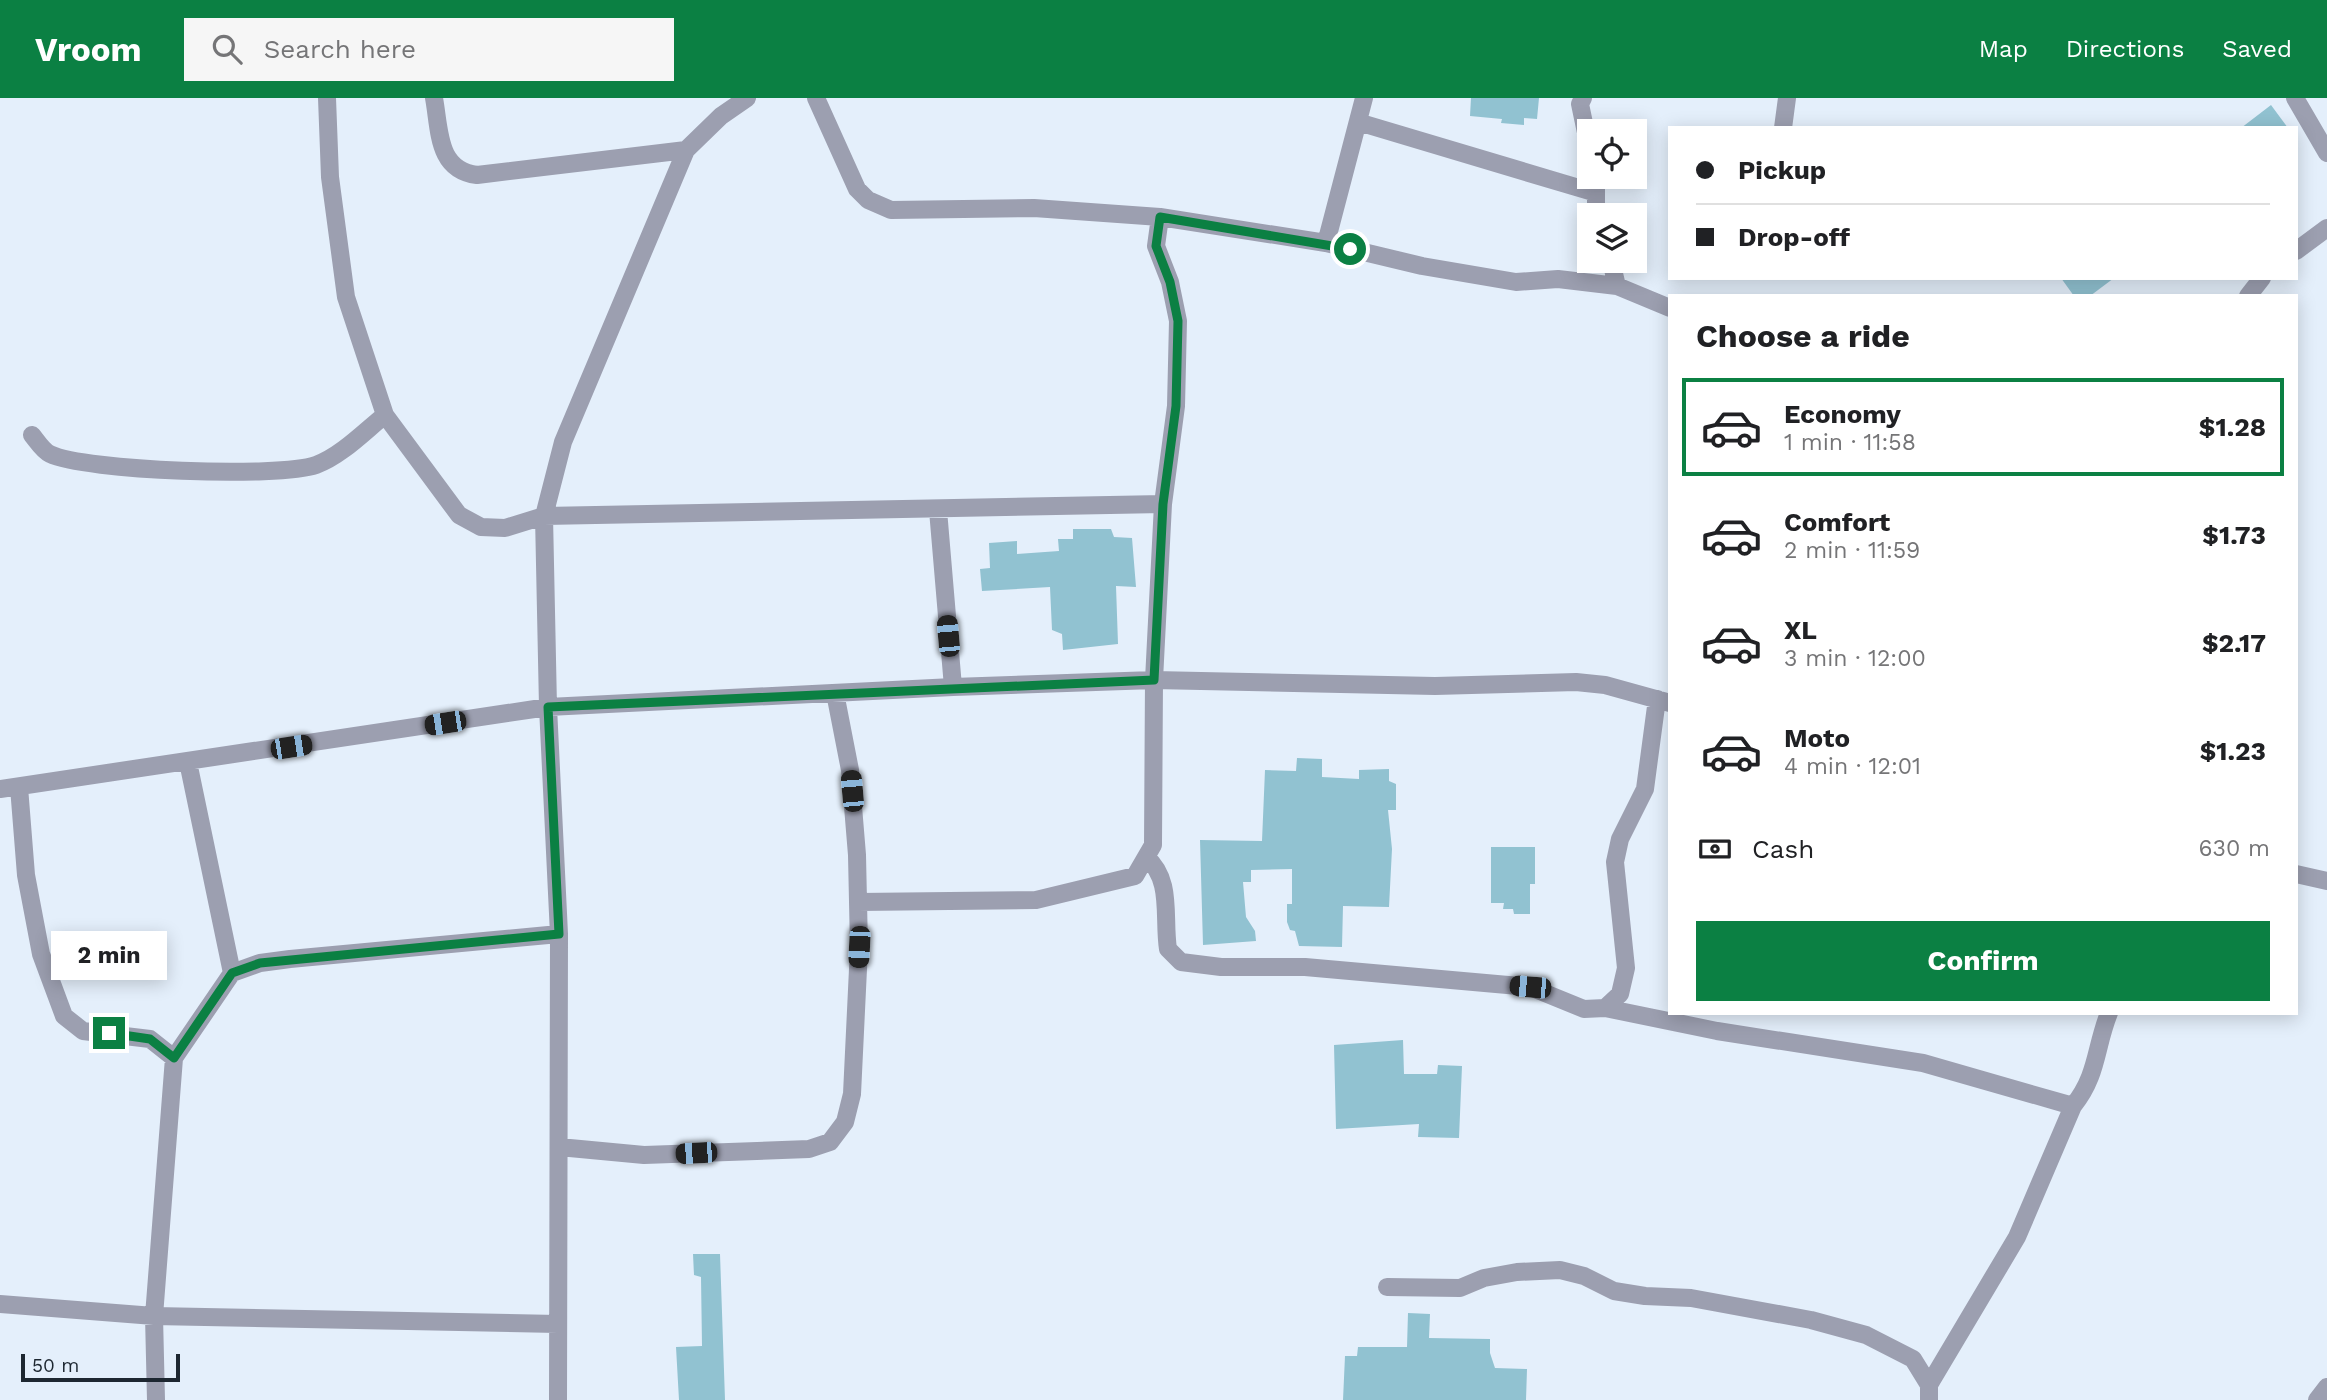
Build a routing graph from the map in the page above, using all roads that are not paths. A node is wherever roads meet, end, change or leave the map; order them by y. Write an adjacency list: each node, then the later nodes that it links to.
1 (327, 98): 24 (street)
2 (434, 98): 12 (street)
3 (747, 98): 12 (street)
4 (816, 98): 15 (street)
5 (1364, 98): 10 (street)
6 (1583, 98): 9 (street)
7 (1787, 98): 11 (street)
8 (2295, 98): 13 (street)
9 (1583, 119)
10 (1357, 122): 14 (street); 17 (street)
11 (1783, 126)
12 (686, 150): 28 (street)
13 (2327, 153)
14 (1577, 180)
15 (1160, 217): 17 (street); 26 (street)
16 (2327, 228): 18 (street)
17 (1326, 243): 21 (street)
18 (2298, 250)
19 (1614, 273): 21 (street)
20 (2260, 280): 22 (street)
21 (1617, 286): 23 (street)
22 (2250, 294)
23 (1668, 307)
24 (385, 415): 25 (street); 28 (street)
25 (32, 435)
26 (1163, 504): 27 (street); 29 (street)
27 (937, 510): 28 (street); 30 (street)
28 (544, 516): 33 (street)
29 (1154, 680): 30 (street); 32 (street); 37 (street)
30 (953, 687): 31 (street)
31 (835, 693): 33 (street); 40 (street)
32 (1663, 701): 43 (street)
33 (548, 707): 34 (street); 41 (street)
34 (188, 762): 35 (street); 42 (street)
35 (19, 787): 36 (street); 45 (street)
36 (0, 789)
37 (1146, 856): 40 (street); 43 (street)
38 (2298, 874): 39 (street)
39 (2327, 881)
40 (858, 902): 47 (street)
41 (559, 934): 42 (street); 47 (street)
42 (232, 973): 45 (street)
43 (1605, 1008): 46 (street)
44 (2109, 1015): 46 (street)
45 (174, 1058): 50 (street)
46 (2073, 1105): 53 (street)
47 (559, 1147): 51 (street)
48 (1387, 1287): 53 (street)
49 (0, 1304): 50 (street)
50 (154, 1316): 51 (street); 54 (street)
51 (558, 1324): 55 (street)
52 (2327, 1387): 56 (street)
53 (1929, 1392)
54 (156, 1400)
55 (558, 1400)
56 (2317, 1400)

